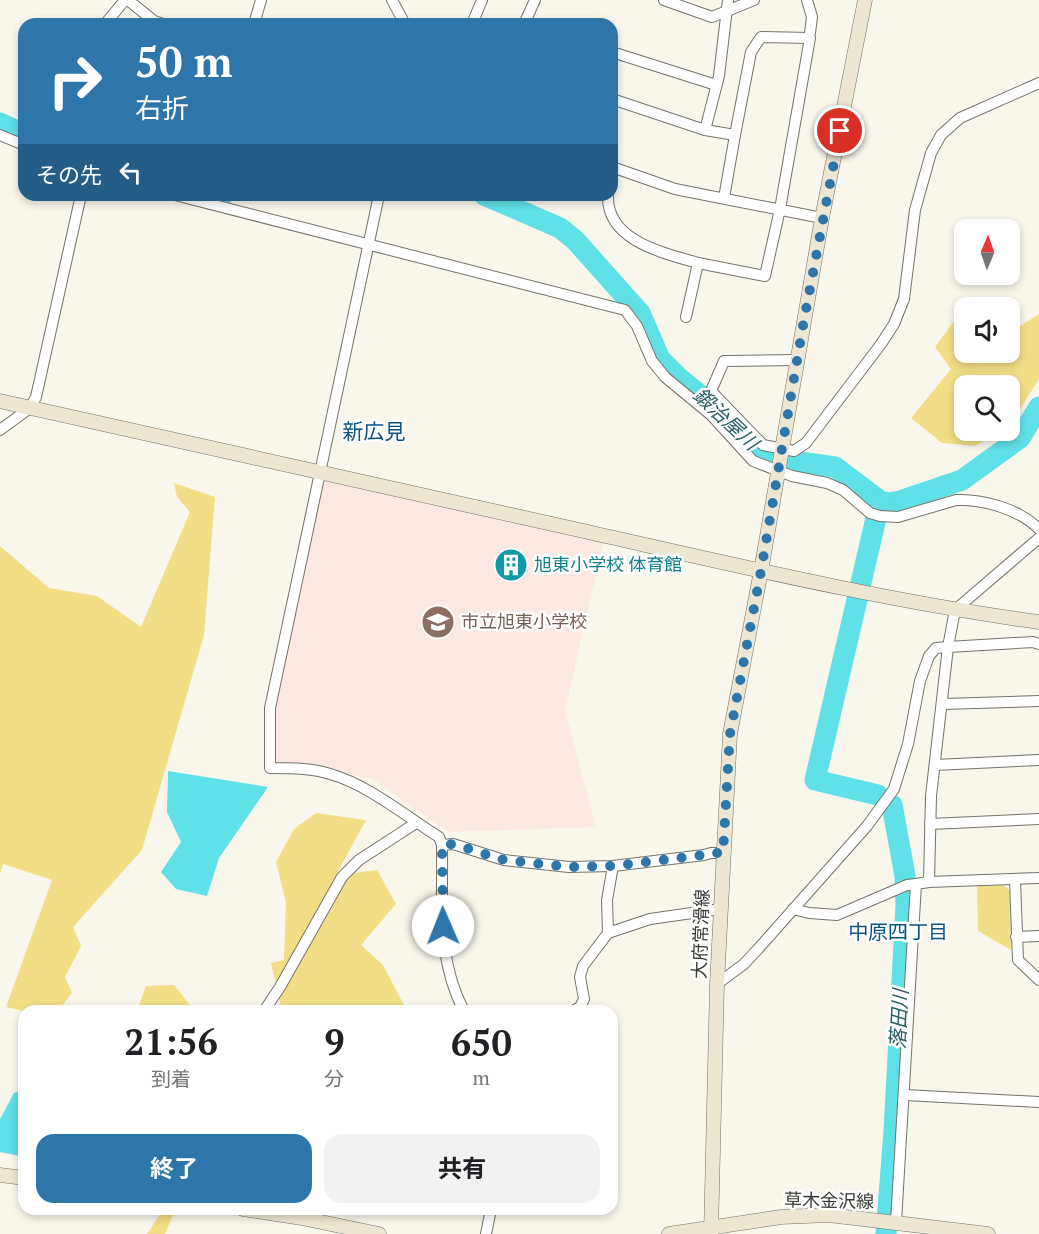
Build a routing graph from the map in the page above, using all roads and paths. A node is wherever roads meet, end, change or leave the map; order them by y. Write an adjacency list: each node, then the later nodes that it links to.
1 (126, 0): 12 (street); 13 (street)
2 (261, 0): 14 (street)
3 (392, 0): 15 (street)
4 (482, 0): 16 (street)
5 (536, 0): 17 (street)
6 (664, 0): 11 (street)
7 (728, 0): 11 (street)
8 (754, 0): 11 (street)
9 (807, 0): 18 (street)
10 (865, 0): 34 (main road, 大府常滑線)
11 (726, 13): 21 (street)
12 (110, 18)
13 (150, 18)
14 (256, 18)
15 (402, 18)
16 (474, 18)
17 (527, 18)
18 (810, 33)
19 (618, 54): 21 (street)
20 (1039, 83): 42 (street)
21 (716, 85): 23 (street)
22 (618, 101): 23 (street)
23 (705, 130): 25 (street)
24 (0, 135): 26 (street)
25 (735, 135): 28 (street); 33 (street)
26 (18, 142)
27 (618, 169): 28 (street)
28 (724, 198): 33 (street)
29 (80, 201): 40 (street)
30 (199, 201): 35 (street)
31 (378, 201): 35 (street)
32 (608, 201): 36 (street)
33 (780, 209): 34 (street); 36 (street)
34 (822, 218): 38 (main road, 大府常滑線)
35 (369, 244): 42 (street); 43 (street)
36 (698, 263): 37 (street)
37 (687, 317)
38 (796, 360): 42 (main road, 大府常滑線); 42 (street)
39 (0, 401): 40 (main road)
40 (30, 408): 41 (street); 43 (main road)
41 (0, 430)
42 (780, 459): 44 (street); 46 (main road, 大府常滑線)
43 (320, 471): 46 (main road); 56 (street)
44 (1039, 529)
45 (1039, 538): 47 (street)
46 (761, 571): 47 (main road); 59 (main road, 大府常滑線)
47 (955, 610): 48 (main road); 50 (street)
48 (1039, 621)
49 (1039, 644): 50 (street)
50 (948, 647): 52 (street); 66 (street)
51 (1039, 701): 52 (street)
52 (942, 704): 54 (street)
53 (1039, 759): 54 (street)
54 (935, 765): 57 (street)
55 (1039, 819): 57 (street)
56 (416, 823): 58 (street); 72 (street)
57 (930, 824): 63 (street)
58 (442, 845): 60 (street); 73 (street)
59 (723, 853): 60 (street); 65 (main road, 大府常滑線)
60 (613, 866): 67 (street)
61 (1039, 878): 62 (street)
62 (1015, 880): 63 (street); 69 (street)
63 (929, 882): 64 (street)
64 (916, 884): 66 (street); 75 (street)
65 (720, 909): 67 (street); 71 (main road, 大府常滑線)
66 (793, 909): 71 (street)
67 (608, 933): 74 (street)
68 (1039, 936): 69 (street)
69 (1016, 937): 70 (street)
70 (1039, 980)
71 (717, 984): 82 (main road, 大府常滑線)
72 (268, 1005)
73 (461, 1005)
74 (581, 1005)
75 (905, 1095): 76 (street); 81 (street)
76 (1039, 1102)
77 (0, 1175): 78 (main road)
78 (18, 1177)
79 (282, 1215): 83 (main road)
80 (490, 1215): 84 (street)
81 (896, 1222): 82 (main road, 草木金沢線); 86 (main road, 草木金沢線)
82 (711, 1231): 85 (main road, 草木金沢線)
83 (379, 1234)
84 (486, 1234)
85 (669, 1234)
86 (988, 1234)

